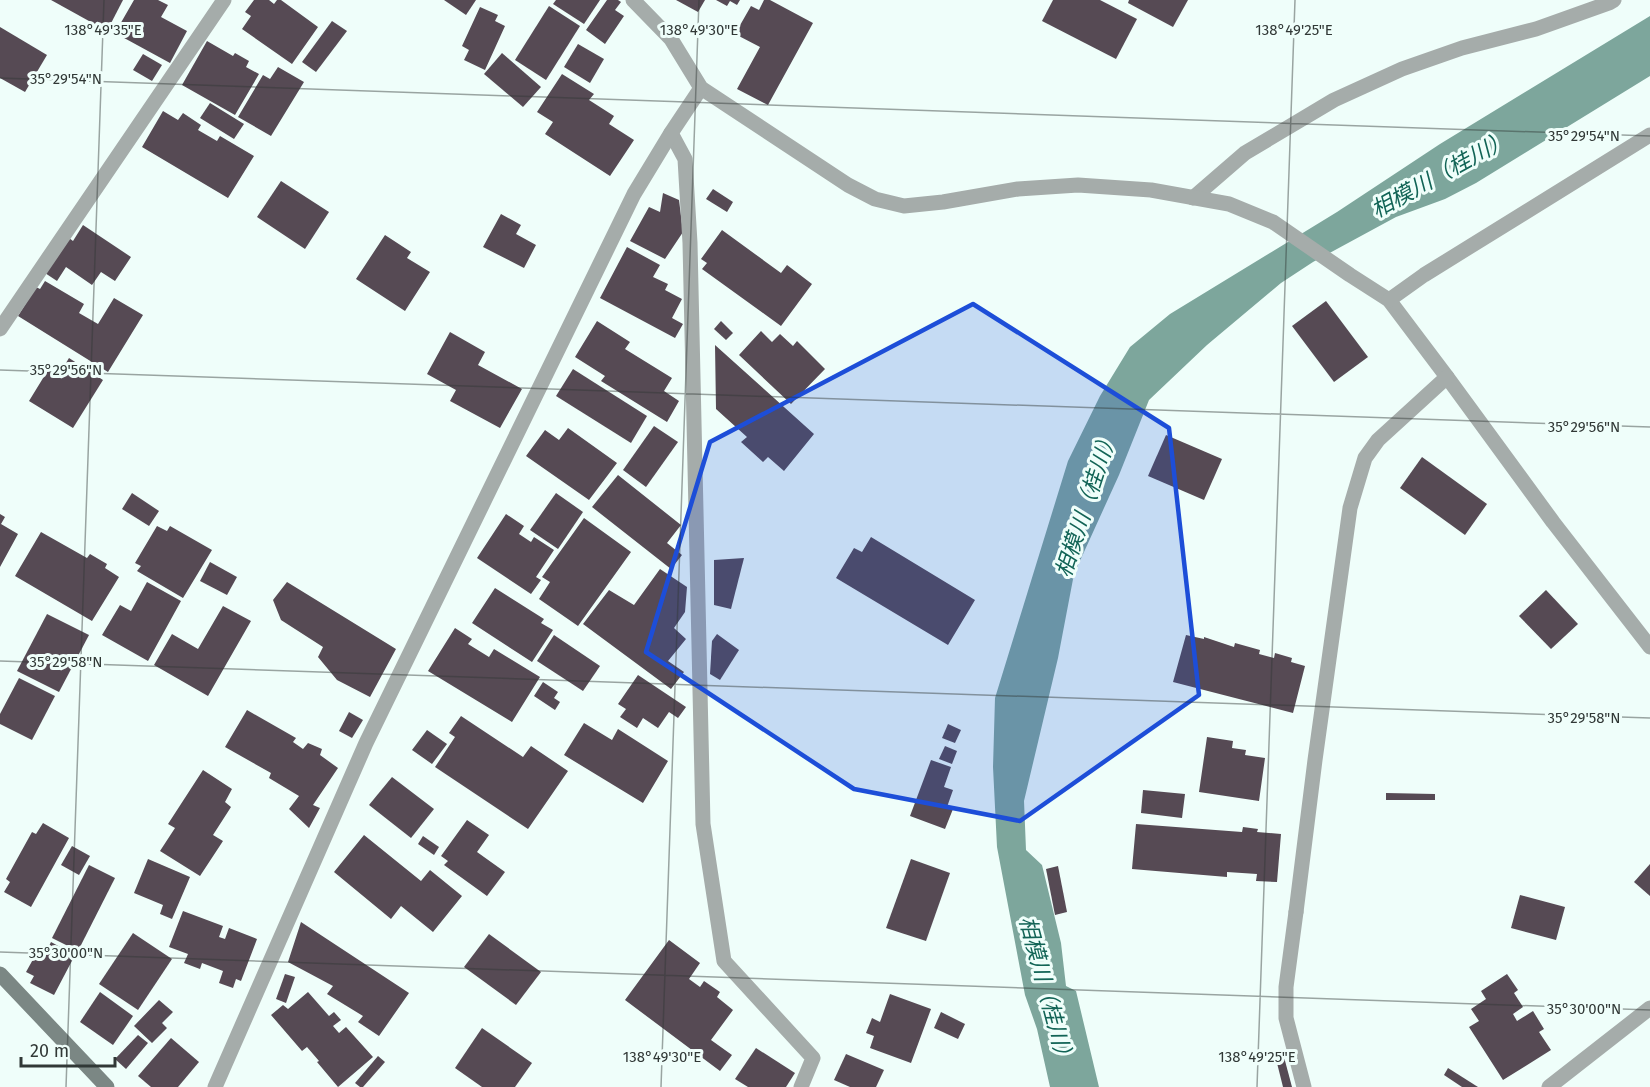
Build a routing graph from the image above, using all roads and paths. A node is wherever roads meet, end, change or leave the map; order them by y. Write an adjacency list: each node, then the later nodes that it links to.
1 (224, 0): 9 (street)
2 (633, 0): 4 (street)
3 (1614, 0): 7 (street)
4 (700, 88): 5 (street); 7 (street)
5 (671, 133): 15 (street); 16 (street)
6 (1650, 135): 8 (street)
7 (1193, 198): 8 (street)
8 (1389, 300): 10 (street)
9 (0, 329)
10 (1447, 377): 11 (street); 17 (street)
11 (1650, 647)
12 (0, 974): 14 (main road)
13 (1650, 1008): 18 (street)
14 (107, 1087)
15 (215, 1087)
16 (801, 1087)
17 (1304, 1087)
18 (1549, 1087)

